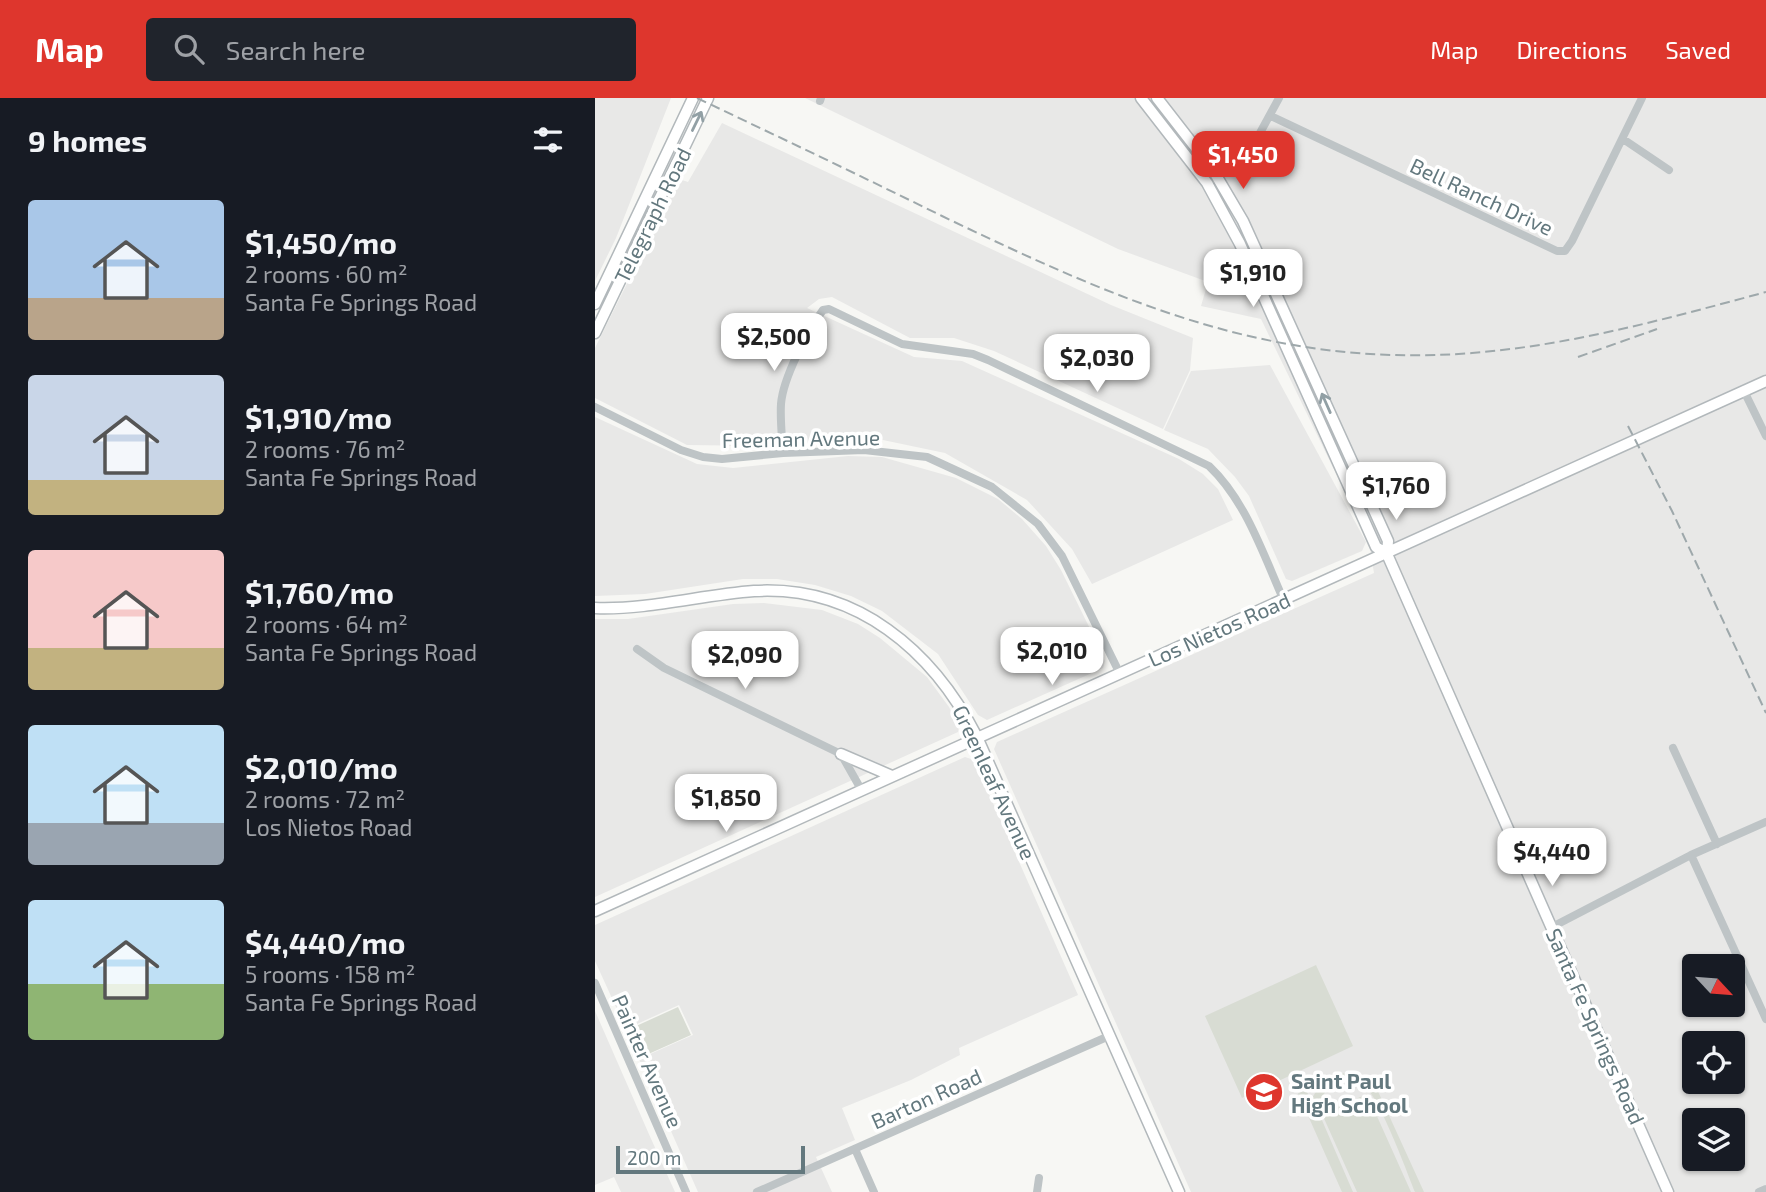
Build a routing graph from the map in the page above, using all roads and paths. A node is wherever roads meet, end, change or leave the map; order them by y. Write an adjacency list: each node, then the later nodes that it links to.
1 (693, 98): 12 (main road, Telegraph Road)
2 (708, 98): 13 (main road, Telegraph Road, one-way to 2)
3 (1141, 98): 11 (main road, Santa Fe Springs Road)
4 (1157, 98): 10 (main road, Santa Fe Springs Road)
5 (1279, 98): 7 (street)
6 (1642, 98): 8 (street, Bell Ranch Drive)
7 (1271, 116): 8 (street, Bell Ranch Drive); 10 (street)
8 (1623, 139): 9 (street)
9 (1669, 170)
10 (1217, 175): 11 (street); 19 (main road, Santa Fe Springs Road, one-way to 10)
11 (1207, 183): 20 (main road, Santa Fe Springs Road)
12 (595, 304)
13 (595, 333)
14 (1766, 381): 15 (main road, Los Nietos Road)
15 (1744, 391): 17 (street); 21 (main road, Los Nietos Road)
16 (595, 407): 18 (street, Freeman Avenue)
17 (1766, 436)
18 (783, 453): 22 (street); 25 (street, Freeman Avenue)
19 (1354, 466): 20 (main road); 21 (main road, Santa Fe Springs Road)
20 (1343, 470): 21 (main road, Santa Fe Springs Road)
21 (1387, 554): 22 (main road, Los Nietos Road); 35 (main road, Santa Fe Springs Road)
22 (1284, 601): 25 (main road, Los Nietos Road)
23 (595, 608): 26 (main road, Greenleaf Avenue)
24 (637, 649): 28 (street)
25 (1120, 674): 26 (main road, Los Nietos Road)
26 (977, 737): 29 (main road, Los Nietos Road); 38 (main road, Greenleaf Avenue)
27 (1673, 748): 32 (street)
28 (841, 754): 29 (main road); 30 (street)
29 (893, 776): 30 (main road, Los Nietos Road)
30 (862, 791): 34 (main road, Los Nietos Road)
31 (1766, 822): 32 (street)
32 (1717, 844): 33 (street)
33 (1691, 855): 35 (street); 37 (street)
34 (595, 911)
35 (1552, 927): 47 (main road, Santa Fe Springs Road)
36 (595, 983): 42 (street, Painter Avenue)
37 (1766, 1019)
38 (1109, 1036): 39 (street, Barton Road); 46 (main road, Greenleaf Avenue)
39 (855, 1149): 43 (street, Barton Road); 44 (street)
40 (1038, 1178): 45 (street)
41 (1766, 1189): 48 (street)
42 (687, 1192)
43 (757, 1192)
44 (874, 1192)
45 (1037, 1192)
46 (1179, 1192)
47 (1668, 1192)
48 (1759, 1192)

